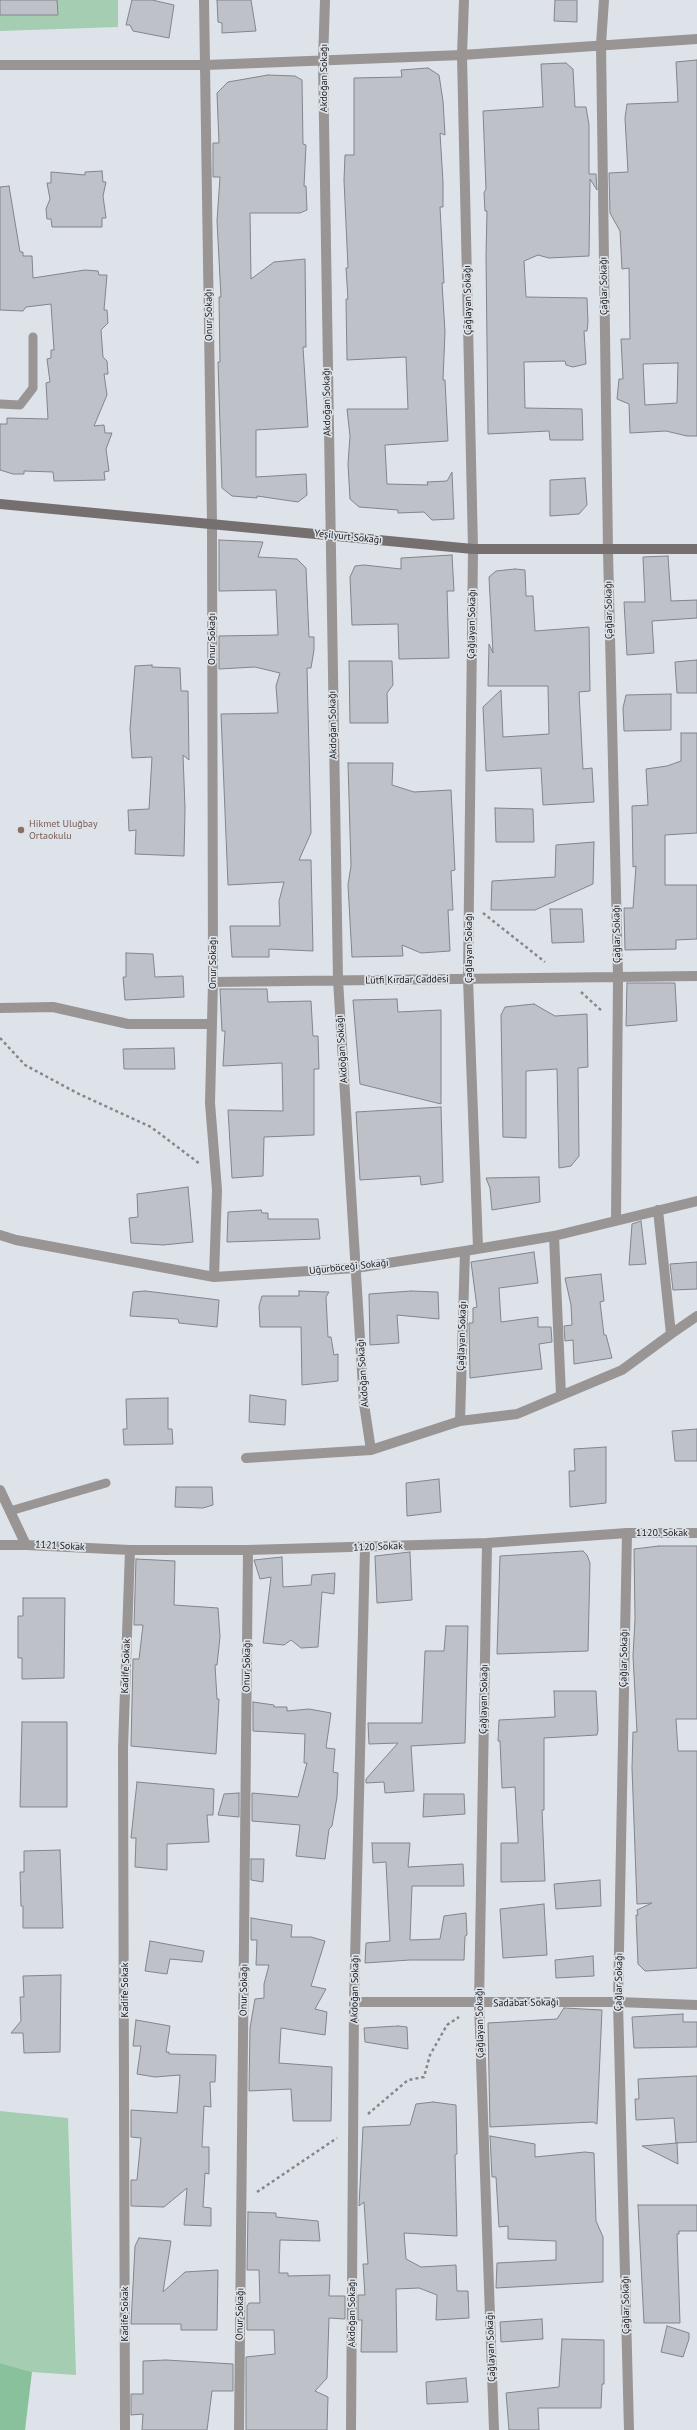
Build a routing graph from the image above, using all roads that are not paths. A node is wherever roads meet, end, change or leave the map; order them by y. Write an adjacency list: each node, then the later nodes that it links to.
1 (204, 0): 10 (street, Onur Sokağı)
2 (325, 0): 8 (street, Akdoğan Sokağı)
3 (464, 0): 7 (street, Çağlayan Sokağı)
4 (604, 0): 6 (street, Çağlar Sokağı)
5 (697, 39): 6 (street)
6 (601, 44): 7 (street); 18 (street, Çağlar Sokağı)
7 (462, 55): 8 (street); 16 (street, Çağlayan Sokağı)
8 (323, 61): 10 (street); 15 (street, Akdoğan Sokağı)
9 (0, 65): 10 (street)
10 (206, 65): 14 (street, Onur Sokağı)
11 (33, 337): 12 (lane)
12 (0, 404)
13 (0, 504): 14 (main road, Yeşilyurt Sokağı)
14 (212, 524): 15 (main road, Yeşilyurt Sokağı); 23 (street, Onur Sokağı)
15 (329, 536): 16 (main road, Yeşilyurt Sokağı); 22 (street, Akdoğan Sokağı)
16 (473, 549): 18 (main road, Yeşilyurt Sokağı); 21 (street, Çağlayan Sokağı)
17 (697, 549): 18 (main road, Yeşilyurt Sokağı)
18 (608, 551): 20 (street, Çağlar Sokağı)
19 (697, 976): 20 (street, Lütfi Kırdar Caddesi)
20 (618, 977): 21 (street, Lütfi Kırdar Caddesi); 28 (street, Çağlar Sokağı)
21 (468, 979): 22 (street, Lütfi Kırdar Caddesi); 31 (street, Çağlayan Sokağı)
22 (338, 980): 23 (street, Lütfi Kırdar Caddesi); 33 (street, Akdoğan Sokağı)
23 (213, 982): 25 (street, Onur Sokağı)
24 (0, 1008): 25 (street)
25 (212, 1024): 34 (street, Onur Sokağı)
26 (697, 1201): 27 (street, Uğurböceği Sokağı)
27 (658, 1210): 28 (street, Uğurböceği Sokağı); 36 (street)
28 (616, 1220): 30 (street, Uğurböceği Sokağı)
29 (0, 1235): 34 (street, Uğurböceği Sokağı)
30 (554, 1236): 31 (street, Uğurböceği Sokağı); 37 (street)
31 (478, 1248): 32 (street, Uğurböceği Sokağı)
32 (465, 1251): 33 (street, Uğurböceği Sokağı); 38 (street, Çağlayan Sokağı)
33 (356, 1268): 34 (street, Uğurböceği Sokağı); 39 (street, Akdoğan Sokağı)
34 (214, 1277)
35 (697, 1316): 36 (street)
36 (671, 1334): 37 (street)
37 (561, 1395): 38 (street)
38 (460, 1421): 39 (street)
39 (371, 1450): 40 (street)
40 (246, 1458)
41 (106, 1483): 43 (lane)
42 (0, 1490): 43 (street, 1121 Sokak)
43 (10, 1511): 48 (street, 1121 Sokak)
44 (627, 1533): 45 (street, 1120. Sokak); 46 (street, 1120 Sokak); 53 (street, Çağlar Sokağı)
45 (697, 1533)
46 (487, 1543): 49 (street, 1120 Sokak); 54 (street, Çağlayan Sokağı)
47 (0, 1545): 48 (street)
48 (26, 1545): 50 (street, 1121 Sokak)
49 (365, 1547): 51 (street, 1120 Sokak); 52 (street, Akdoğan Sokağı)
50 (130, 1550): 51 (street, 1120 Sokak); 56 (street, Kadife Sokak)
51 (248, 1550): 57 (street, Onur Sokağı)
52 (354, 2002): 54 (street, Sadabat Sokağı); 58 (street, Akdoğan Sokağı)
53 (618, 2002): 54 (street, Sadabat Sokağı); 55 (street, Sadabat Sokağı); 60 (street, Çağlar Sokağı)
54 (478, 2003): 59 (street, Çağlayan Sokağı)
55 (697, 2005)
56 (124, 2430)
57 (239, 2430)
58 (351, 2430)
59 (494, 2430)
60 (629, 2430)

